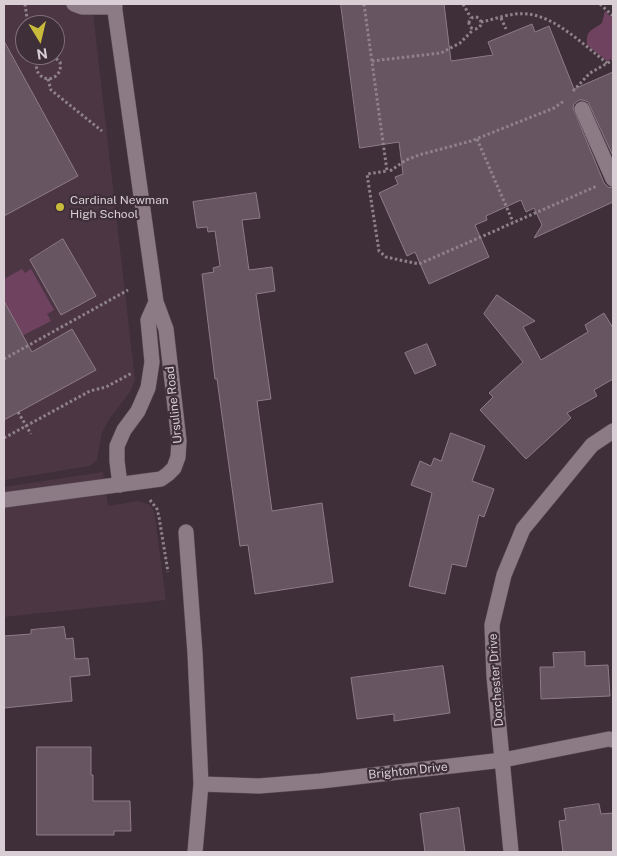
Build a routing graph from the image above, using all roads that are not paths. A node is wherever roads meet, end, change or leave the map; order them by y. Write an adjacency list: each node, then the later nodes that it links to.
1 (74, 4): 2 (street)
2 (114, 6): 5 (street, Ursuline Road)
3 (582, 109): 4 (street)
4 (613, 179)
5 (156, 302): 7 (street, Ursuline Road); 7 (street, Ursuline Road)
6 (613, 431): 11 (street, Dorchester Drive)
7 (120, 485): 8 (street)
8 (4, 500)
9 (186, 532): 12 (street)
10 (613, 740): 11 (street, Brighton Drive)
11 (503, 760): 12 (street, Brighton Drive); 14 (street, Dorchester Drive)
12 (201, 784): 13 (street)
13 (194, 852)
14 (511, 852)

